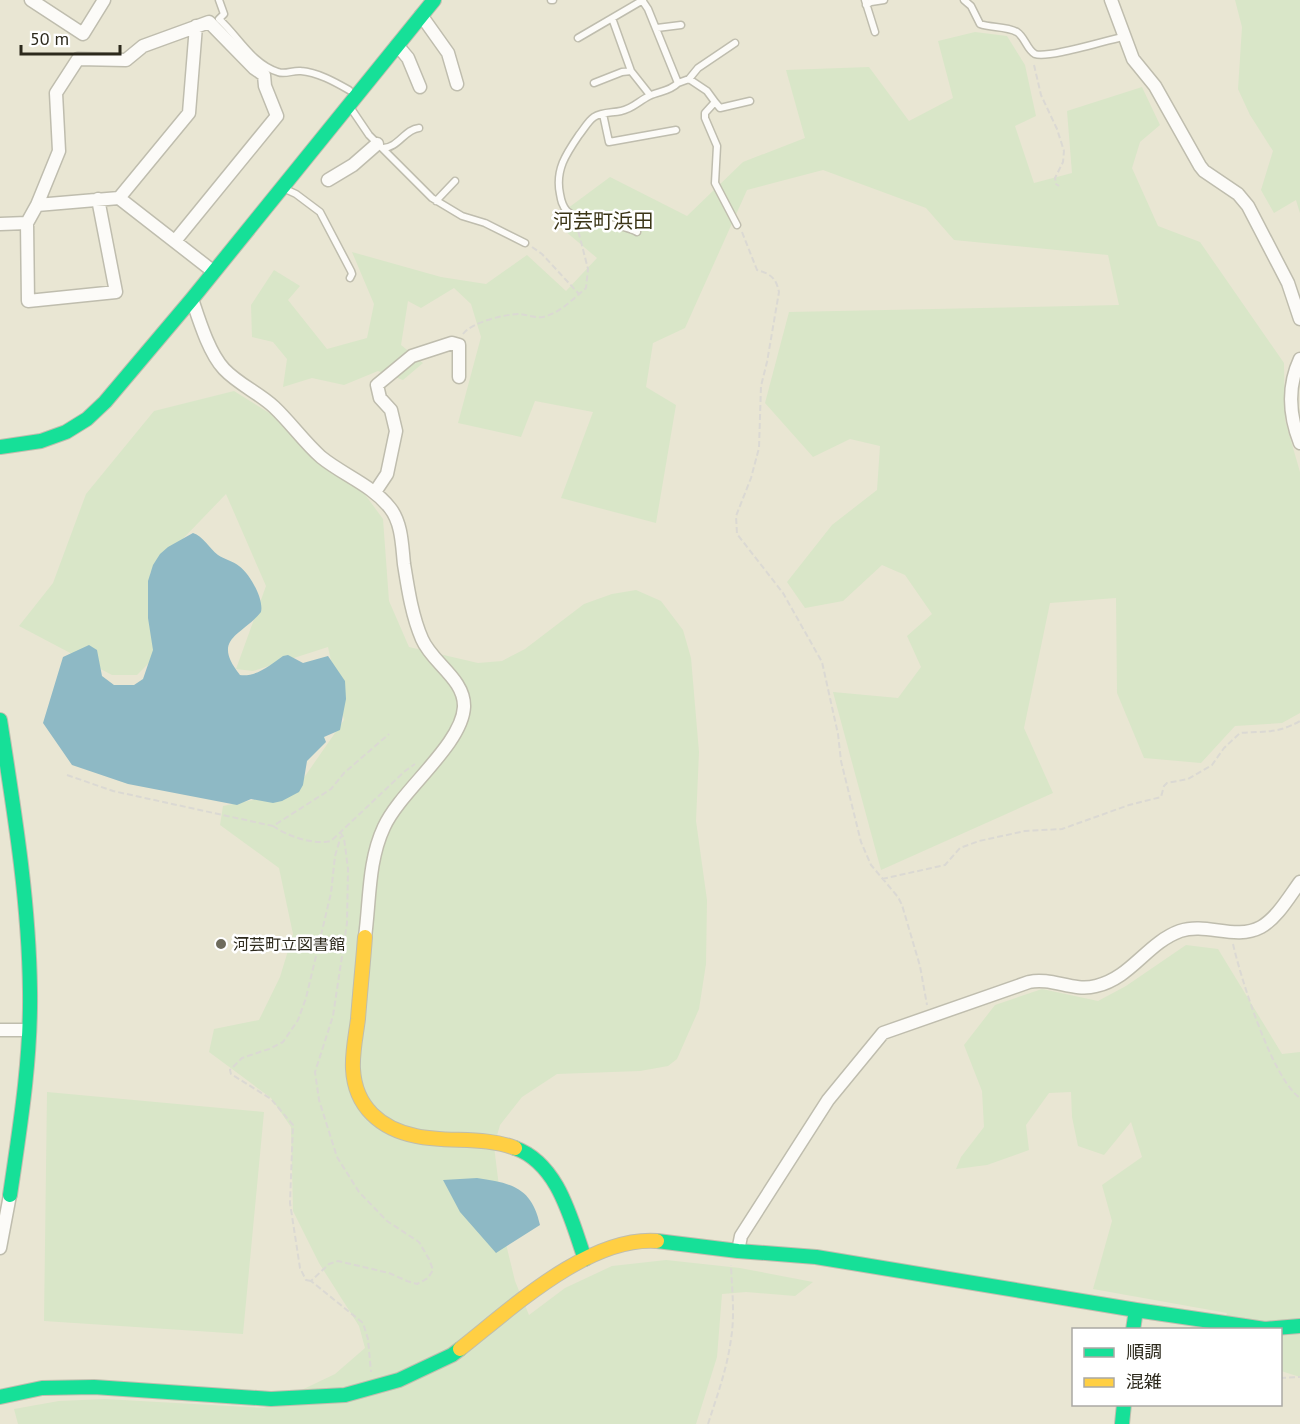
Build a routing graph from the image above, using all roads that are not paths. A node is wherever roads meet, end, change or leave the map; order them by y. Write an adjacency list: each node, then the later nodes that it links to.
1 (31, 0): 2 (street)
2 (104, 0)
3 (219, 0): 26 (lane)
4 (434, 0): 10 (street)
5 (643, 0): 11 (lane); 14 (lane)
6 (884, 0): 9 (lane)
7 (964, 0): 16 (lane)
8 (1111, 0): 16 (street)
9 (865, 3): 15 (lane)
10 (421, 15): 19 (street); 24 (street)
11 (612, 18): 17 (lane); 20 (lane)
12 (681, 25): 14 (lane)
13 (196, 26): 38 (street); 41 (street); 46 (street)
14 (657, 28): 23 (lane)
15 (875, 32)
16 (1123, 37): 51 (street)
17 (578, 38)
18 (735, 43): 21 (lane)
19 (397, 45): 25 (street); 30 (street)
20 (631, 71): 22 (lane); 27 (lane)
21 (689, 79): 23 (lane); 29 (lane)
22 (594, 83)
23 (678, 83): 27 (lane)
24 (457, 84)
25 (420, 87)
26 (349, 90)
27 (650, 95): 31 (lane)
28 (750, 100): 29 (lane)
29 (715, 102): 44 (lane)
30 (349, 105): 34 (lane); 37 (street)
31 (603, 114): 33 (lane); 45 (lane)
32 (419, 128): 34 (lane)
33 (676, 130)
34 (380, 146): 35 (street); 40 (lane)
35 (328, 180)
36 (455, 181): 40 (lane)
37 (282, 188): 48 (street); 49 (lane)
38 (119, 198): 39 (street); 46 (street)
39 (98, 200): 41 (street); 42 (street)
40 (436, 201): 47 (lane)
41 (37, 205): 42 (street)
42 (27, 223): 43 (street)
43 (0, 224)
44 (737, 225)
45 (637, 232)
46 (175, 242): 48 (street)
47 (525, 243)
48 (214, 273): 50 (street)
49 (350, 278)
50 (192, 299): 55 (street); 56 (street)
51 (1300, 319)
52 (1300, 359): 54 (street)
53 (459, 377): 56 (street)
54 (1300, 444)
55 (0, 447)
56 (375, 492): 59 (street)
57 (0, 720): 61 (street)
58 (1300, 882): 64 (street)
59 (365, 937): 65 (street)
60 (0, 1030): 61 (street)
61 (29, 1030): 62 (street)
62 (10, 1195): 63 (street)
63 (0, 1248)
64 (735, 1251): 65 (street); 66 (street)
65 (585, 1259): 71 (street)
66 (1136, 1310): 68 (street); 69 (street)
67 (1300, 1326): 70 (street)
68 (1133, 1328)
69 (1258, 1328)
70 (1282, 1329)
71 (0, 1397)
72 (1124, 1406): 73 (street)
73 (1122, 1424)

